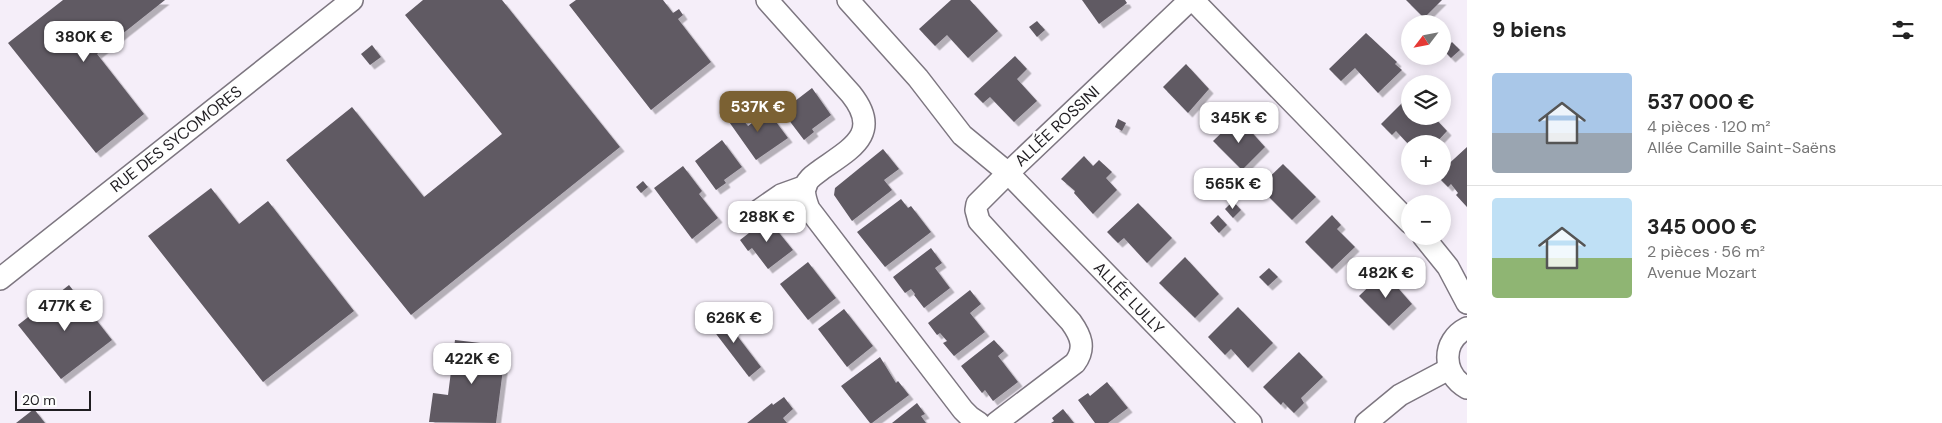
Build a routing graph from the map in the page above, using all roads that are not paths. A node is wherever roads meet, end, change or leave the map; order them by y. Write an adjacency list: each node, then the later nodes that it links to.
1 (352, 0): 10 (street, RUE DES SYCOMORES)
2 (767, 0): 6 (street)
3 (848, 0): 5 (street, ALLÉE ROSSINI)
4 (1191, 0): 5 (street, ALLÉE ROSSINI); 7 (street)
5 (1008, 173): 16 (street); 17 (street, ALLÉE LULLY)
6 (806, 186): 8 (street); 15 (street)
7 (1401, 214)
8 (745, 220)
9 (1430, 245): 11 (street)
10 (0, 279)
11 (1467, 303)
12 (1467, 328): 13 (street)
13 (1449, 369): 14 (street); 18 (street)
14 (1467, 388)
15 (979, 423)
16 (996, 423)
17 (1251, 423)
18 (1366, 423)

